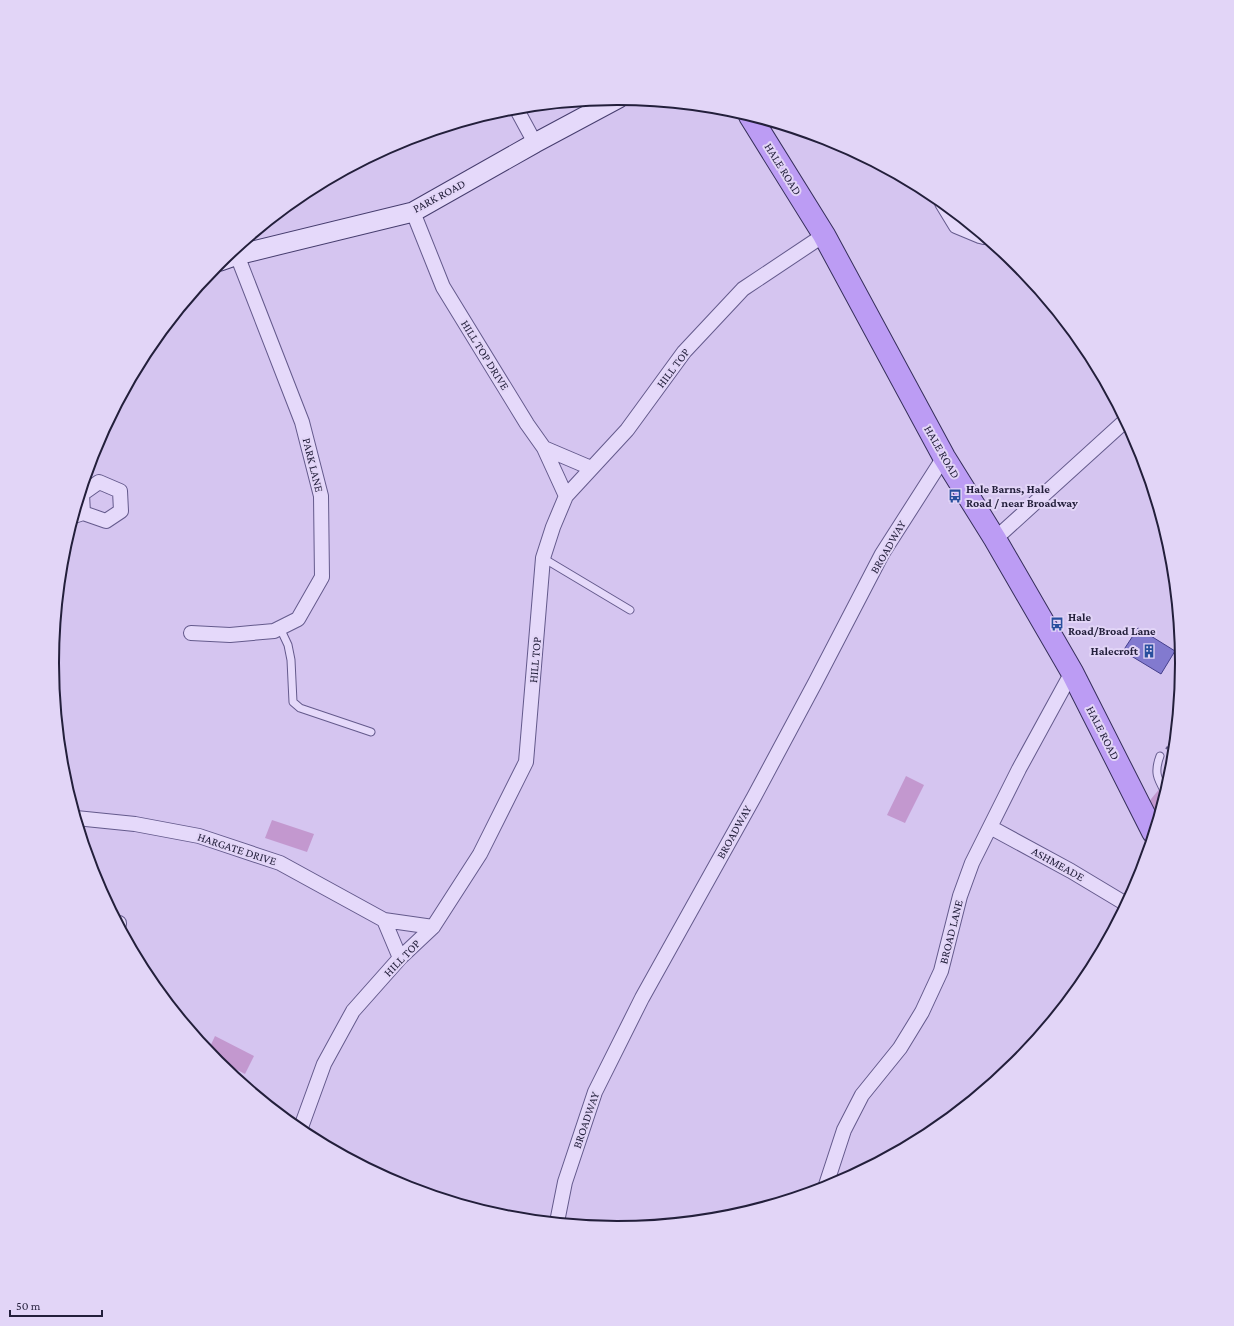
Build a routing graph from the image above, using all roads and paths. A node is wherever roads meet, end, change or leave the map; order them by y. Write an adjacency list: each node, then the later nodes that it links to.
1 (605, 105): 4 (main road, PARK ROAD)
2 (519, 114): 4 (street)
3 (754, 122): 8 (main road, HALE ROAD)
4 (536, 143): 5 (main road, PARK ROAD)
5 (413, 212): 9 (main road, PARK ROAD); 12 (street, HILL TOP DRIVE)
6 (949, 214): 7 (street)
7 (972, 232)
8 (824, 235): 13 (main road, HALE ROAD); 14 (street, HILL TOP)
9 (234, 257)
10 (230, 260): 19 (street, PARK LANE)
11 (1121, 425): 16 (street)
12 (544, 448): 14 (street); 15 (street, HILL TOP DRIVE)
13 (944, 457): 16 (main road, HALE ROAD); 35 (street, BROADWAY)
14 (591, 468): 15 (street, HILL TOP)
15 (566, 496): 17 (street, HILL TOP)
16 (995, 539): 21 (main road, HALE ROAD)
17 (544, 558): 18 (lane); 31 (street, HILL TOP)
18 (630, 610)
19 (280, 628): 20 (street, PARK LANE); 22 (lane)
20 (191, 634)
21 (1072, 672): 27 (main road, HALE ROAD); 28 (street, BROAD LANE)
22 (371, 732)
23 (1168, 745): 24 (path)
24 (1160, 756): 25 (lane)
25 (1161, 785)
26 (82, 819): 30 (street, HARGATE DRIVE)
27 (1150, 826)
28 (990, 827): 29 (street, ASHMEADE); 34 (street, BROAD LANE)
29 (1121, 901)
30 (384, 920): 31 (street, HARGATE DRIVE); 32 (street)
31 (433, 927): 32 (street, HILL TOP)
32 (400, 958): 33 (street, HILL TOP)
33 (302, 1124)
34 (828, 1180)
35 (558, 1218)

